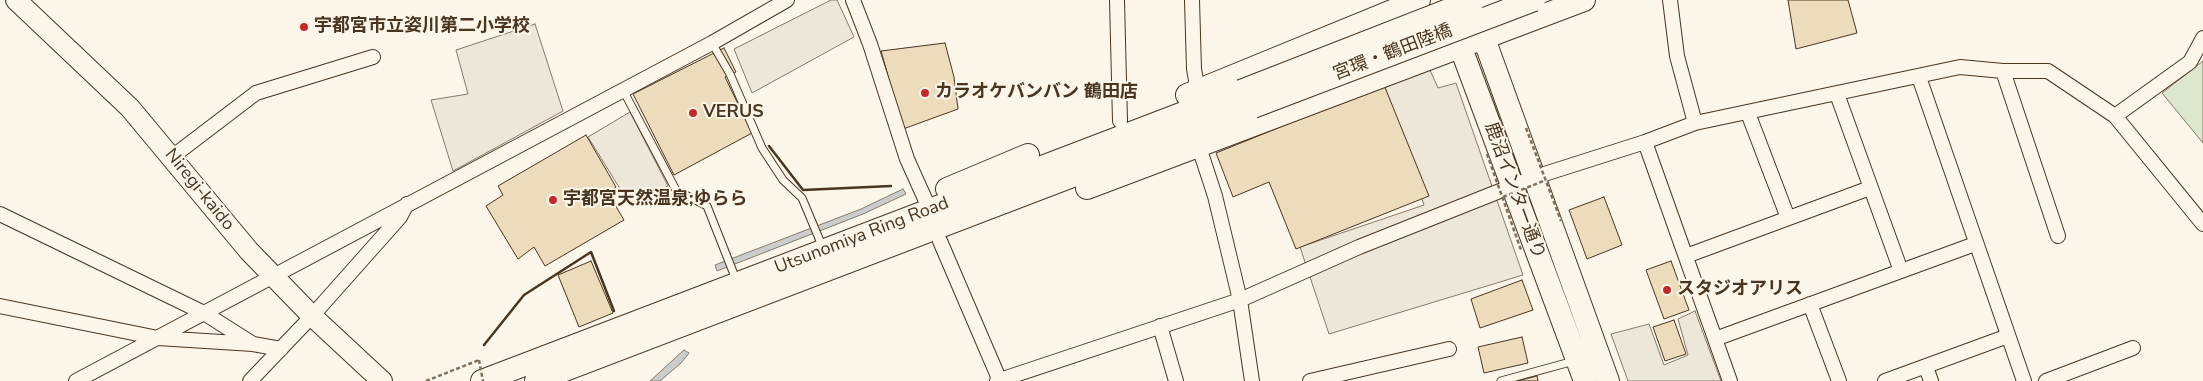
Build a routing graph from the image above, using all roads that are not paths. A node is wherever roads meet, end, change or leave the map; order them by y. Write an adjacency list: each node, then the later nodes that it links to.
1 (16, 0): 30 (street, Niregi-kaido)
2 (787, 0): 15 (street)
3 (853, 0): 34 (street)
4 (1117, 0): 26 (street)
5 (1192, 0): 21 (street)
6 (1419, 0): 21 (main road)
7 (1444, 0): 16 (main road, 鹿沼インター通り)
8 (1470, 0): 13 (main road, 鹿沼インター通り)
9 (1474, 0): 23 (main road, 宮環・鶴田陸橋, bridge)
10 (1534, 0): 23 (main road, 宮環・鶴田陸橋, bridge)
11 (1584, 0): 13 (main road)
12 (1670, 0): 27 (street)
13 (1483, 36): 16 (main road); 31 (main road, 鹿沼インター通り)
14 (2203, 38): 25 (street)
15 (712, 43): 20 (street); 43 (lane)
16 (1460, 46): 29 (main road); 33 (main road, 鹿沼インター通り)
17 (373, 57): 30 (street)
18 (2003, 71): 19 (street); 25 (street); 40 (street)
19 (1919, 77): 22 (street); 42 (street)
20 (623, 90): 35 (street); 47 (lane)
21 (1198, 91): 26 (main road)
22 (1837, 94): 24 (street); 32 (street)
23 (1247, 99): 39 (main road, Utsunomiya Ring Road); 45 (main road, Utsunomiya Ring Road)
24 (1748, 113): 27 (street); 37 (street)
25 (2114, 116): 38 (street)
26 (1120, 121): 34 (main road)
27 (1695, 123): 28 (street)
28 (1645, 142): 31 (street); 44 (street)
29 (1198, 147): 41 (main road); 49 (street)
30 (172, 157): 48 (street, Niregi-kaido)
31 (1540, 179): 33 (street); 74 (main road, 鹿沼インター通り)
32 (1870, 188): 37 (street); 46 (street)
33 (1507, 192): 49 (street); 63 (main road, 鹿沼インター通り)
34 (925, 200): 39 (main road)
35 (407, 204): 48 (street); 53 (street)
36 (0, 214): 52 (street)
37 (1788, 218): 44 (street)
38 (2203, 224)
39 (873, 233): 43 (main road, Utsunomiya Ring Road)
40 (2058, 236)
41 (940, 241): 45 (main road); 69 (street)
42 (1975, 244): 46 (street); 55 (street)
43 (821, 245): 47 (main road, Utsunomiya Ring Road)
44 (1686, 256): 57 (street)
45 (862, 258): 68 (main road, Utsunomiya Ring Road)
46 (1901, 271): 50 (street)
47 (735, 276): 64 (main road, Utsunomiya Ring Road)
48 (274, 277): 52 (street); 53 (street, Niregi-kaido)
49 (1240, 300): 54 (street); 71 (street)
50 (1810, 304): 57 (street); 76 (street)
51 (0, 306): 56 (street)
52 (204, 313): 56 (street); 58 (street)
53 (312, 316): 60 (street); 67 (street, Niregi-kaido)
54 (1160, 326): 69 (street); 70 (street)
55 (2008, 336): 62 (street); 79 (street)
56 (158, 338): 58 (street); 65 (street)
57 (1715, 339): 75 (street)
58 (253, 344): 60 (street)
59 (2133, 348): 80 (street)
60 (281, 349): 66 (street)
61 (1449, 349): 72 (street)
62 (1926, 367): 77 (street); 78 (street)
63 (1581, 371): 73 (lane)
64 (481, 374)
65 (76, 381)
66 (250, 381)
67 (382, 381)
68 (536, 381)
69 (999, 381)
70 (1176, 381)
71 (1252, 381)
72 (1310, 381)
73 (1501, 381)
74 (1608, 381)
75 (1730, 381)
76 (1839, 381)
77 (1885, 381)
78 (1931, 381)
79 (2024, 381)
80 (2046, 381)

